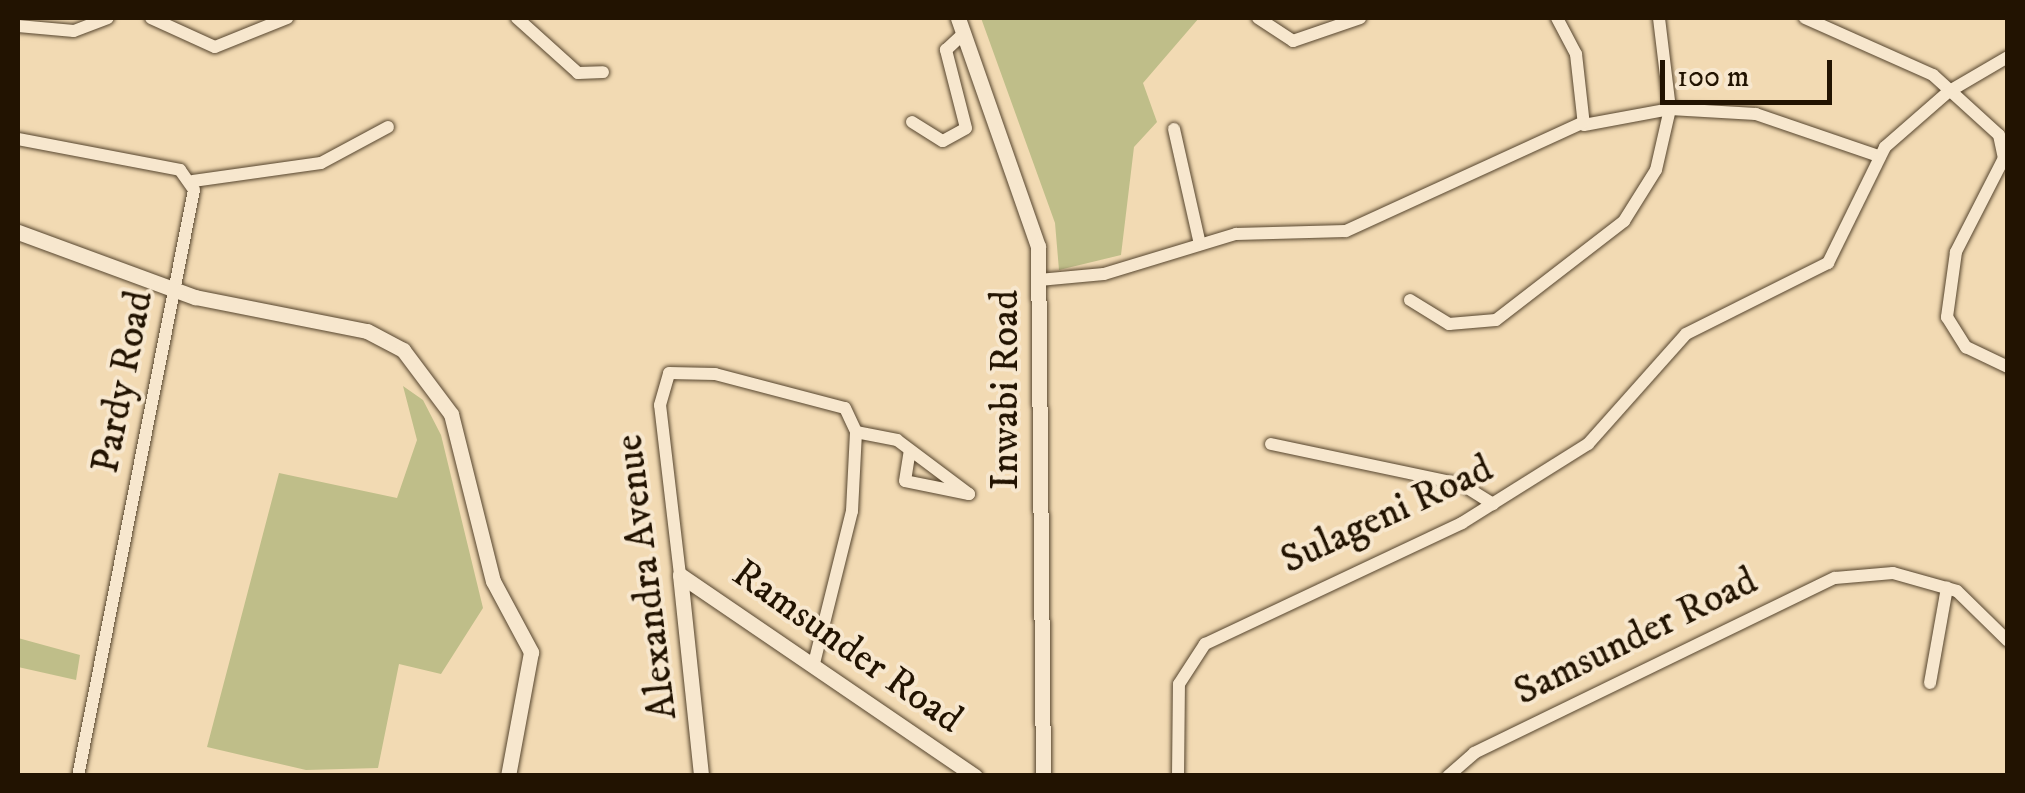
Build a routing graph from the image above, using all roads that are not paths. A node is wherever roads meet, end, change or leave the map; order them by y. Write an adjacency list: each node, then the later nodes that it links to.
1 (108, 18): 11 (street)
2 (150, 18): 3 (street)
3 (287, 18)
4 (516, 18): 13 (street)
5 (1258, 18): 6 (street)
6 (1360, 18)
7 (1557, 18): 17 (street)
8 (1659, 18): 15 (street)
9 (1805, 18): 14 (street)
10 (961, 25): 16 (street); 25 (street, Inwabi Road)
11 (18, 26)
12 (2008, 57): 14 (street)
13 (603, 72)
14 (1948, 92): 21 (street); 28 (street)
15 (1670, 109): 17 (street); 21 (street); 27 (street)
16 (912, 122)
17 (1582, 123): 24 (street)
18 (388, 127): 22 (street)
19 (1174, 129): 24 (street)
20 (18, 139): 22 (street)
21 (1879, 156): 32 (street, Sulageni Road)
22 (192, 181): 26 (street, Pardy Road)
23 (18, 232): 26 (street)
24 (1200, 244): 25 (street)
25 (1038, 280): 42 (street, Inwabi Road)
26 (175, 288): 38 (street, Pardy Road); 39 (street)
27 (1410, 300)
28 (2008, 367)
29 (856, 432): 31 (street); 33 (street, Alexandra Avenue); 36 (street)
30 (1270, 444): 32 (street)
31 (910, 451): 31 (street)
32 (1493, 504): 43 (street, Sulageni Road)
33 (680, 576): 36 (street, Ramsunder Road); 40 (street, Alexandra Avenue)
34 (1947, 588): 35 (street); 37 (street); 44 (street, Samsunder Road)
35 (2008, 640)
36 (814, 663): 41 (street, Ramsunder Road)
37 (1930, 684)
38 (78, 776)
39 (508, 776)
40 (701, 776)
41 (976, 776)
42 (1043, 776)
43 (1178, 776)
44 (1448, 776)

